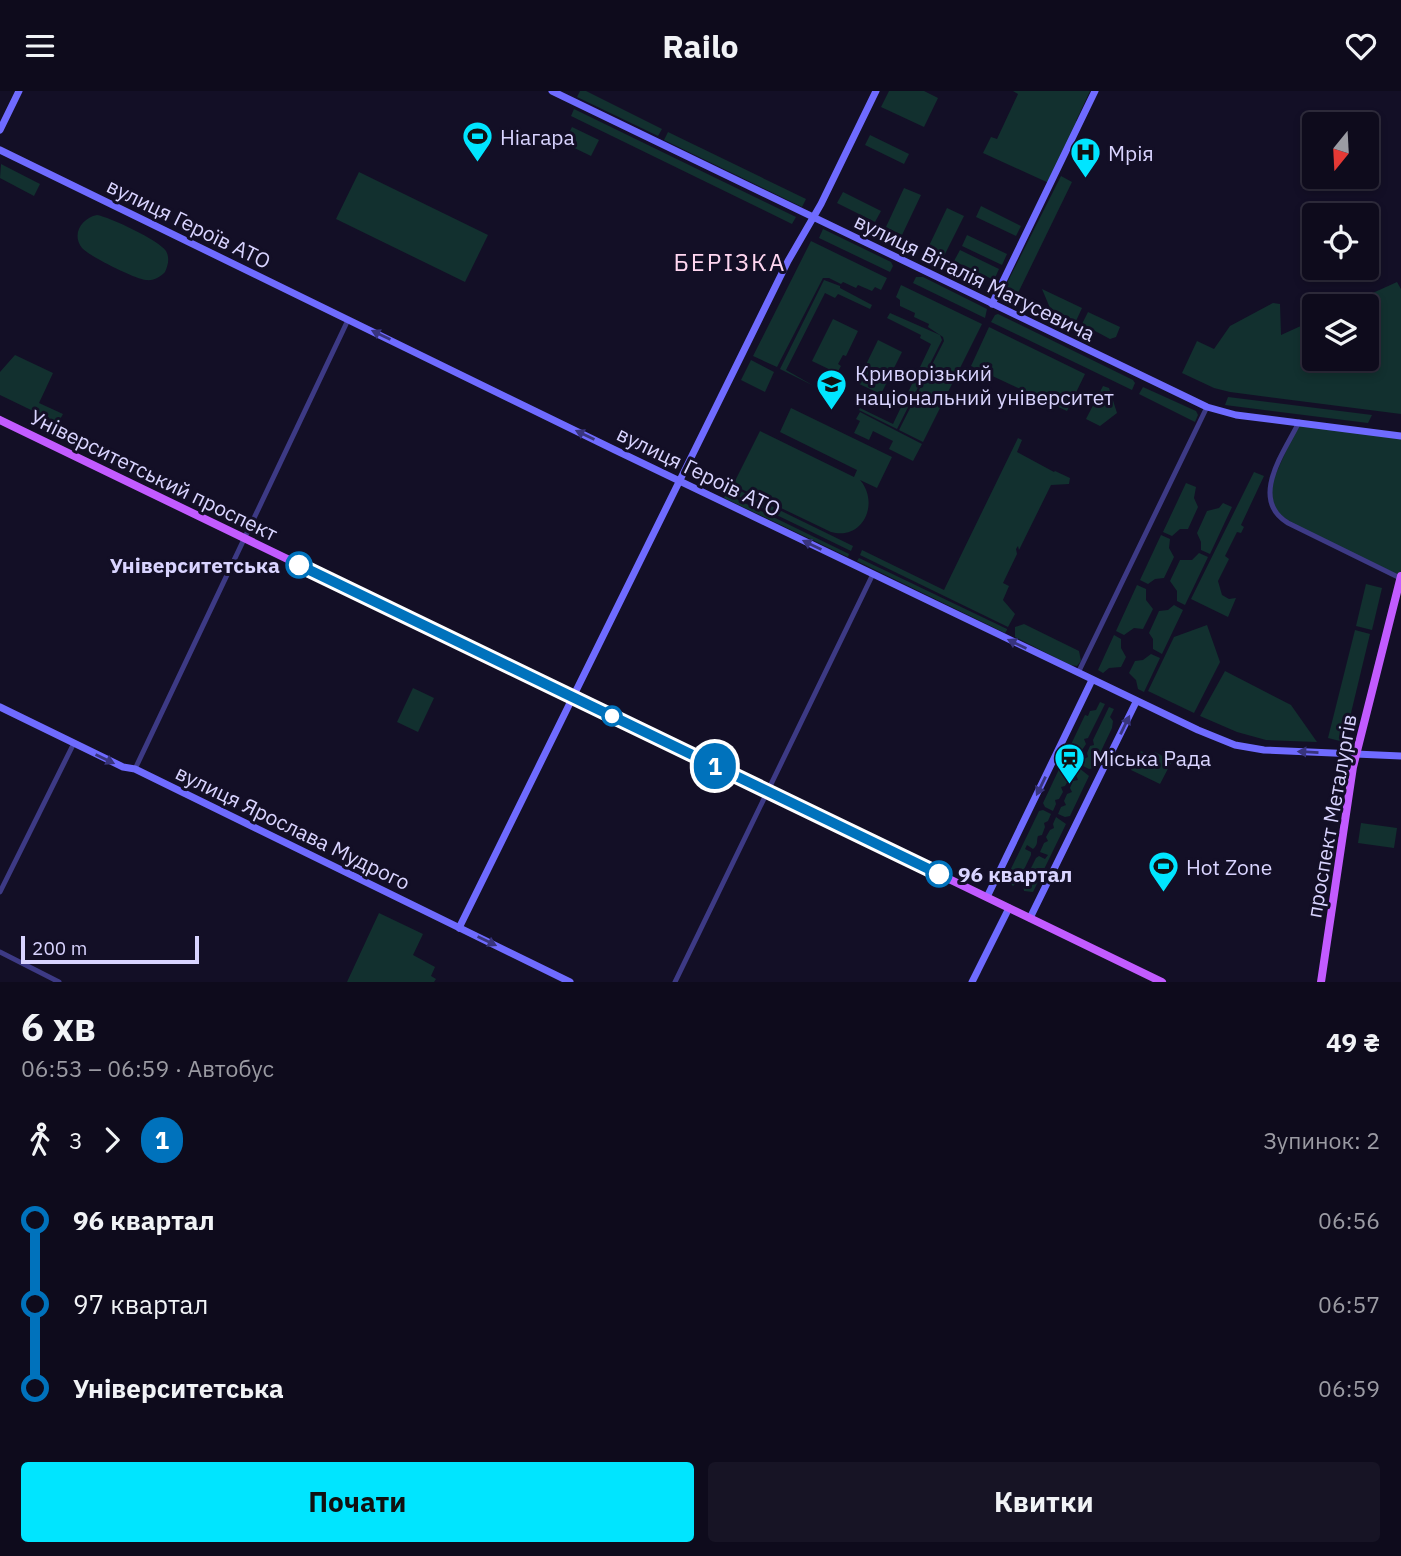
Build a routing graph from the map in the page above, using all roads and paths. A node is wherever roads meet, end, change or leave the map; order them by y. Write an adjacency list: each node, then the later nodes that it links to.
1 (19, 91): 5 (street)
2 (552, 91): 7 (street, вулиця Віталія Матусевича)
3 (876, 91): 7 (street)
4 (1095, 91): 8 (street)
5 (0, 130)
6 (0, 150): 9 (street, вулиця Героїв АТО)
7 (811, 217): 8 (street, вулиця Віталія Матусевича); 14 (street)
8 (992, 304): 10 (street, вулиця Віталія Матусевича)
9 (348, 320): 14 (street, вулиця Героїв АТО, one-way to 9); 15 (street)
10 (1207, 407): 12 (street, вулиця Віталія Матусевича); 18 (street)
11 (0, 420): 15 (main road, Університетський проспект)
12 (1299, 422): 13 (street, вулиця Віталія Матусевича); 17 (street)
13 (1401, 436)
14 (680, 481): 16 (street, вулиця Героїв АТО, one-way to 14); 20 (street)
15 (244, 539): 20 (main road, Університетський проспект); 26 (street)
16 (873, 574): 18 (street, вулиця Героїв АТО, one-way to 16); 27 (street)
17 (1401, 577): 24 (main road, проспект Металургів)
18 (1078, 673): 19 (street, вулиця Героїв АТО)
19 (1092, 680): 21 (street, вулиця Героїв АТО); 29 (street, one-way to 29)
20 (572, 697): 27 (main road, Університетський проспект); 32 (street)
21 (1136, 702): 24 (street, вулиця Героїв АТО, one-way to 21); 31 (street, one-way to 21)
22 (0, 707): 23 (street, вулиця Ярослава Мудрого)
23 (74, 743): 26 (street, вулиця Ярослава Мудрого, one-way to 26); 28 (street)
24 (1355, 755): 25 (street, вулиця Героїв АТО); 39 (main road, проспект Металургів)
25 (1401, 756)
26 (135, 769): 32 (street, вулиця Ярослава Мудрого)
27 (767, 791): 29 (main road, Університетський проспект); 36 (street)
28 (0, 892)
29 (986, 897): 30 (main road, Університетський проспект)
30 (1009, 908): 31 (main road, Університетський проспект); 37 (street)
31 (1030, 918): 38 (main road, Університетський проспект)
32 (460, 928): 35 (street, вулиця Ярослава Мудрого, one-way to 35)
33 (0, 952): 34 (street)
34 (59, 982)
35 (570, 982)
36 (675, 982)
37 (972, 982)
38 (1162, 982)
39 (1321, 982)

